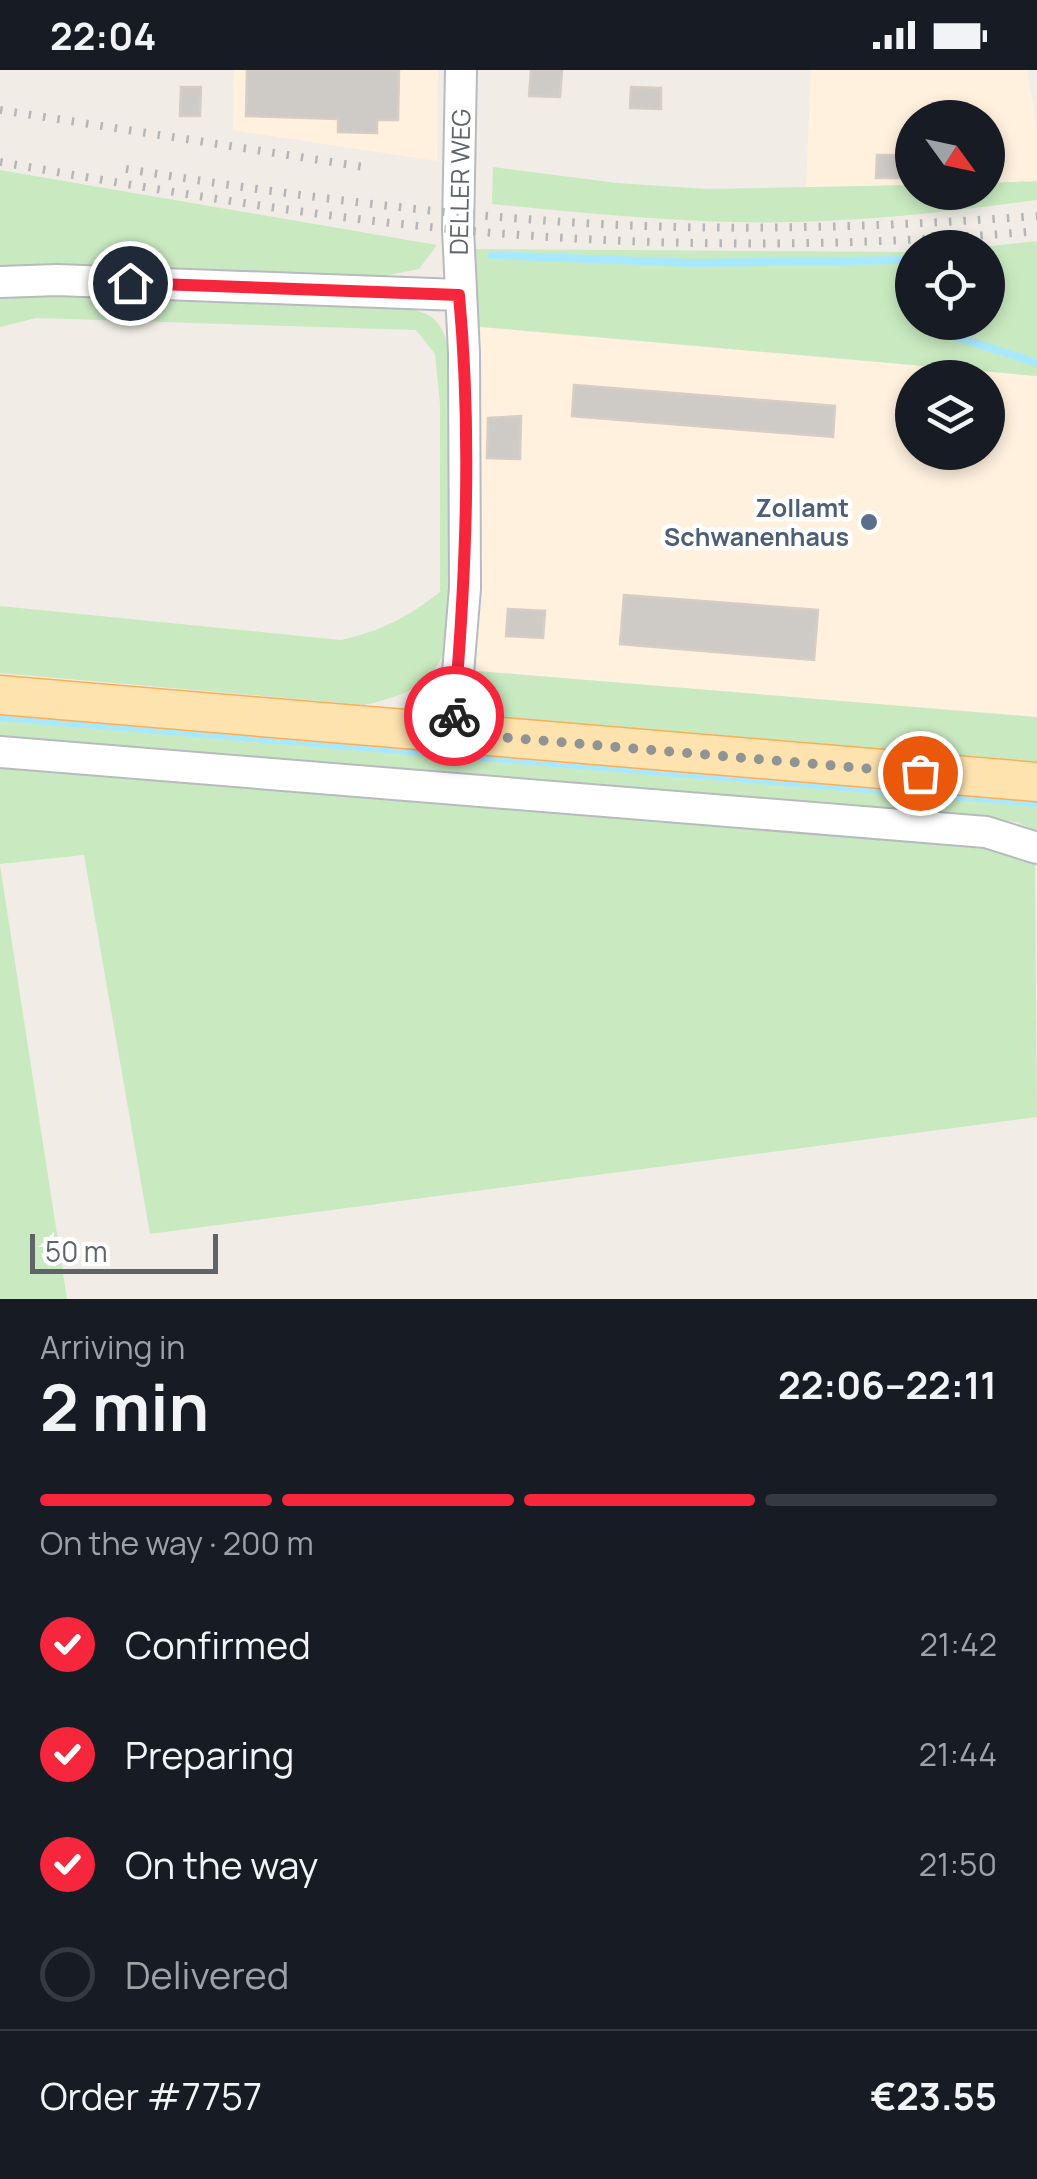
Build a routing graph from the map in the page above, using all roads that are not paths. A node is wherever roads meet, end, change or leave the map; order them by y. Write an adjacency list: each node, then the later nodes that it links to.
1 (461, 70): 3 (street, DELLER WEG)
2 (0, 282): 3 (street)
3 (459, 295): 5 (street, DELLER WEG)
4 (0, 695): 5 (main road)
5 (453, 733): 7 (main road)
6 (0, 752): 8 (street)
7 (1037, 782)
8 (1037, 848)

